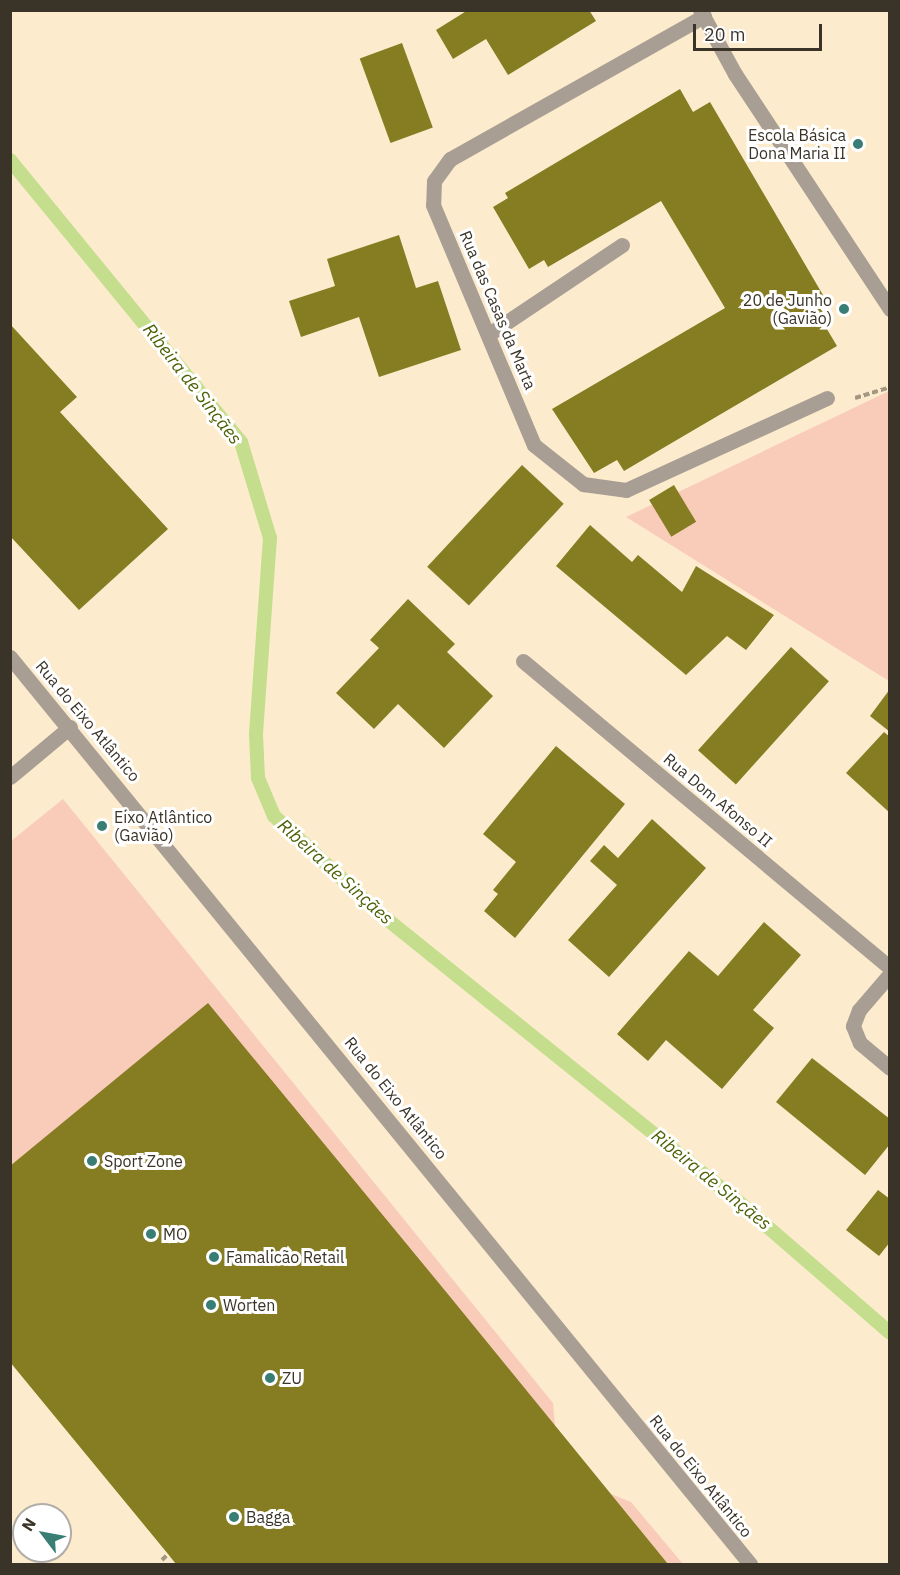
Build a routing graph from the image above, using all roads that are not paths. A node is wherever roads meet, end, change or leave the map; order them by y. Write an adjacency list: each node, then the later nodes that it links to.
1 (702, 13): 3 (street); 4 (street, Rua das Casas da Marta)
2 (622, 245): 4 (street)
3 (890, 309)
4 (489, 334): 5 (street, Rua das Casas da Marta)
5 (827, 398)
6 (10, 657): 8 (street, Rua do Eixo Atlântico)
7 (524, 661): 10 (street, Rua Dom Afonso II)
8 (70, 727): 9 (street); 13 (street, Rua do Eixo Atlântico)
9 (10, 777)
10 (890, 968)
11 (890, 974): 12 (street)
12 (890, 1068)
13 (750, 1564)

